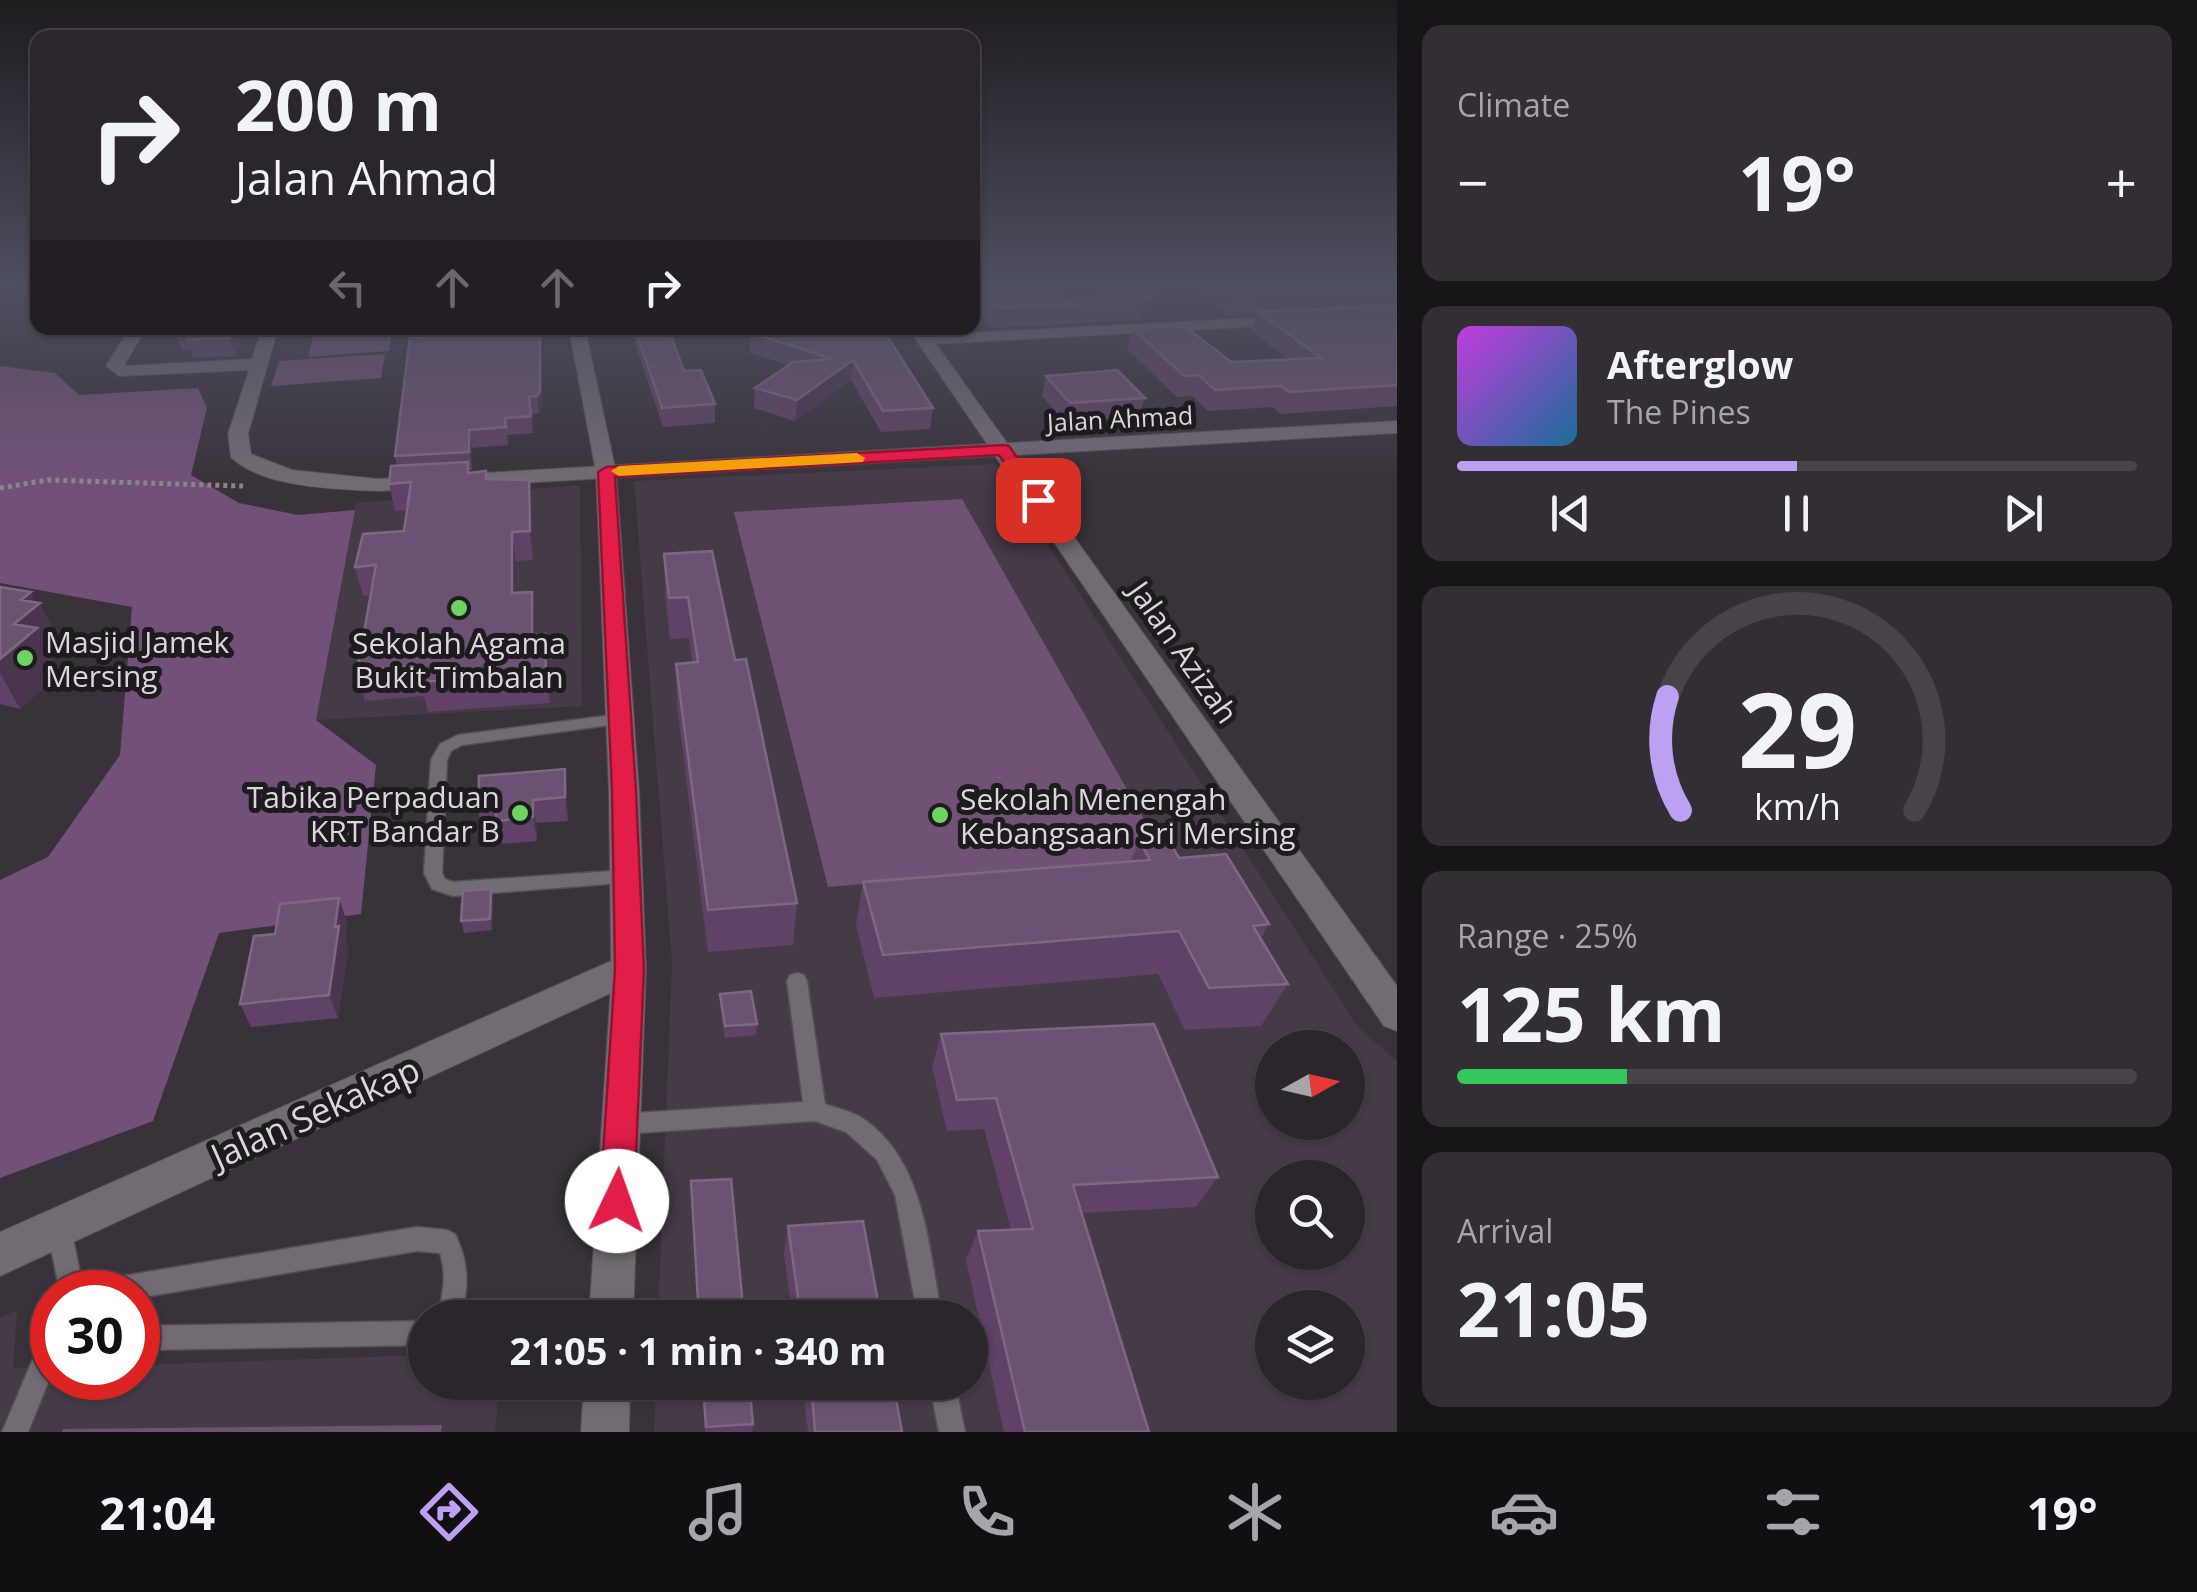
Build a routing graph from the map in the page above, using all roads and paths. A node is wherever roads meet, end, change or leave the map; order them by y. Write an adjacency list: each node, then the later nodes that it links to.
1 (124, 351): 5 (street)
2 (263, 351): 5 (street)
3 (582, 351): 8 (street)
4 (933, 351): 7 (street, Jalan Azizah)
5 (259, 364): 8 (street, Jalan Ahmad)
6 (1397, 427): 7 (street, Jalan Ahmad)
7 (1004, 450): 8 (street, Jalan Ahmad); 15 (street, Jalan Azizah)
8 (606, 472): 11 (street)
9 (252, 486): 10 (path)
10 (0, 488)
11 (620, 719): 12 (street); 12 (lane)
12 (627, 877): 13 (street)
13 (629, 969): 17 (street); 18 (street, Jalan Sekakap)
14 (797, 981): 16 (lane)
15 (1397, 1015)
16 (815, 1111): 17 (lane); 24 (lane)
17 (621, 1124): 23 (street)
18 (59, 1229): 19 (street, Jalan Sekakap); 20 (lane)
19 (0, 1254)
20 (67, 1270)
21 (160, 1282): 22 (lane)
22 (453, 1300)
23 (612, 1300)
24 (927, 1300)
25 (408, 1333): 26 (lane)
26 (160, 1338)
27 (30, 1396): 30 (lane)
28 (606, 1400): 31 (street)
29 (946, 1400): 32 (lane)
30 (15, 1432)
31 (604, 1432)
32 (952, 1432)

